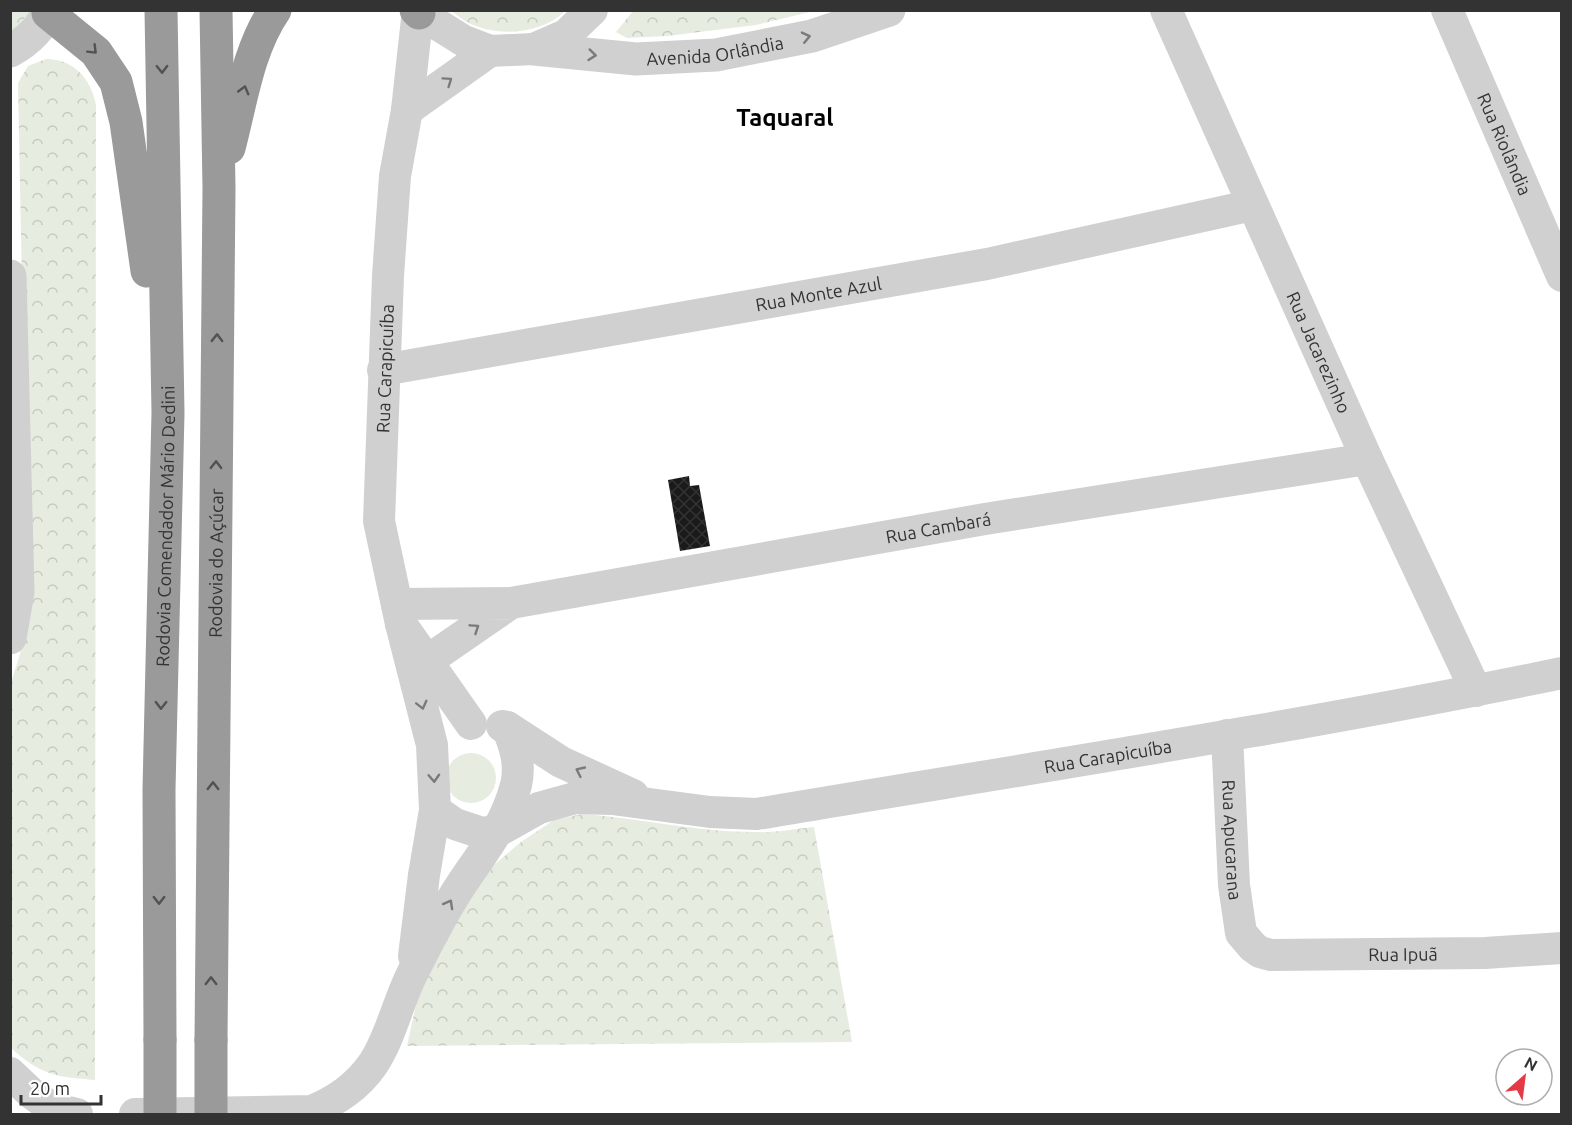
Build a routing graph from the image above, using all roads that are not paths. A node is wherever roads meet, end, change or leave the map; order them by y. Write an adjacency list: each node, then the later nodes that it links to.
1 (161, 10): 19 (highway, Rodovia Comendador Mário Dedini, one-way to 19)
2 (216, 10): 14 (highway, Rodovia do Açúcar)
3 (275, 10): 14 (highway, one-way to 3)
4 (592, 10): 10 (street)
5 (889, 10): 10 (street, Avenida Orlândia, one-way to 5)
6 (1166, 10): 15 (street, Rua Jacarezinho)
7 (1447, 10): 17 (street, Rua Riolândia)
8 (418, 11): 12 (street); 13 (street, Rua Carapicuíba)
9 (48, 12): 11 (street); 19 (highway, one-way to 19)
10 (534, 49): 12 (street)
11 (10, 51)
12 (490, 51): 13 (street, one-way to 12)
13 (407, 111): 18 (street, Rua Carapicuíba)
14 (219, 188): 41 (highway, Rodovia do Açúcar, one-way to 14, bridge)
15 (1253, 205): 18 (street, Rua Monte Azul); 20 (street, Rua Jacarezinho)
16 (10, 276): 23 (street)
17 (1562, 276)
18 (383, 370): 22 (street, Rua Carapicuíba)
19 (168, 413): 40 (highway, Rodovia Comendador Mário Dedini, one-way to 40, bridge)
20 (1367, 459): 21 (street, Rua Cambará); 26 (street, Rua Jacarezinho)
21 (511, 603): 22 (street, Rua Cambará); 24 (street, Rua Cambará, one-way to 21)
22 (399, 614): 24 (street, Rua Carapicuíba); 30 (street, Rua Carapicuíba, one-way to 30)
23 (10, 638)
24 (427, 661): 27 (street, Rua Carapicuíba)
25 (1562, 674): 26 (street, Rua Carapicuíba)
26 (1476, 691): 29 (street, Rua Carapicuíba)
27 (471, 724): 28 (street, Rua Carapicuíba); 30 (street, Rua Carapicuíba)
28 (507, 727): 31 (street, Rua Carapicuíba, one-way to 28); 33 (street)
29 (1227, 735): 31 (street, Rua Carapicuíba); 34 (street, Rua Apucarana)
30 (432, 745): 32 (street, Rua Carapicuíba, one-way to 32)
31 (652, 804): 33 (street, Rua Carapicuíba)
32 (435, 810): 33 (street); 36 (street, Rua Carapicuíba)
33 (498, 831): 36 (street, one-way to 33)
34 (1248, 943): 35 (street, Rua Ipuã)
35 (1562, 948)
36 (411, 974): 39 (street)
37 (10, 1073): 38 (street)
38 (77, 1114)
39 (135, 1114)
40 (160, 1114)
41 (211, 1114)

